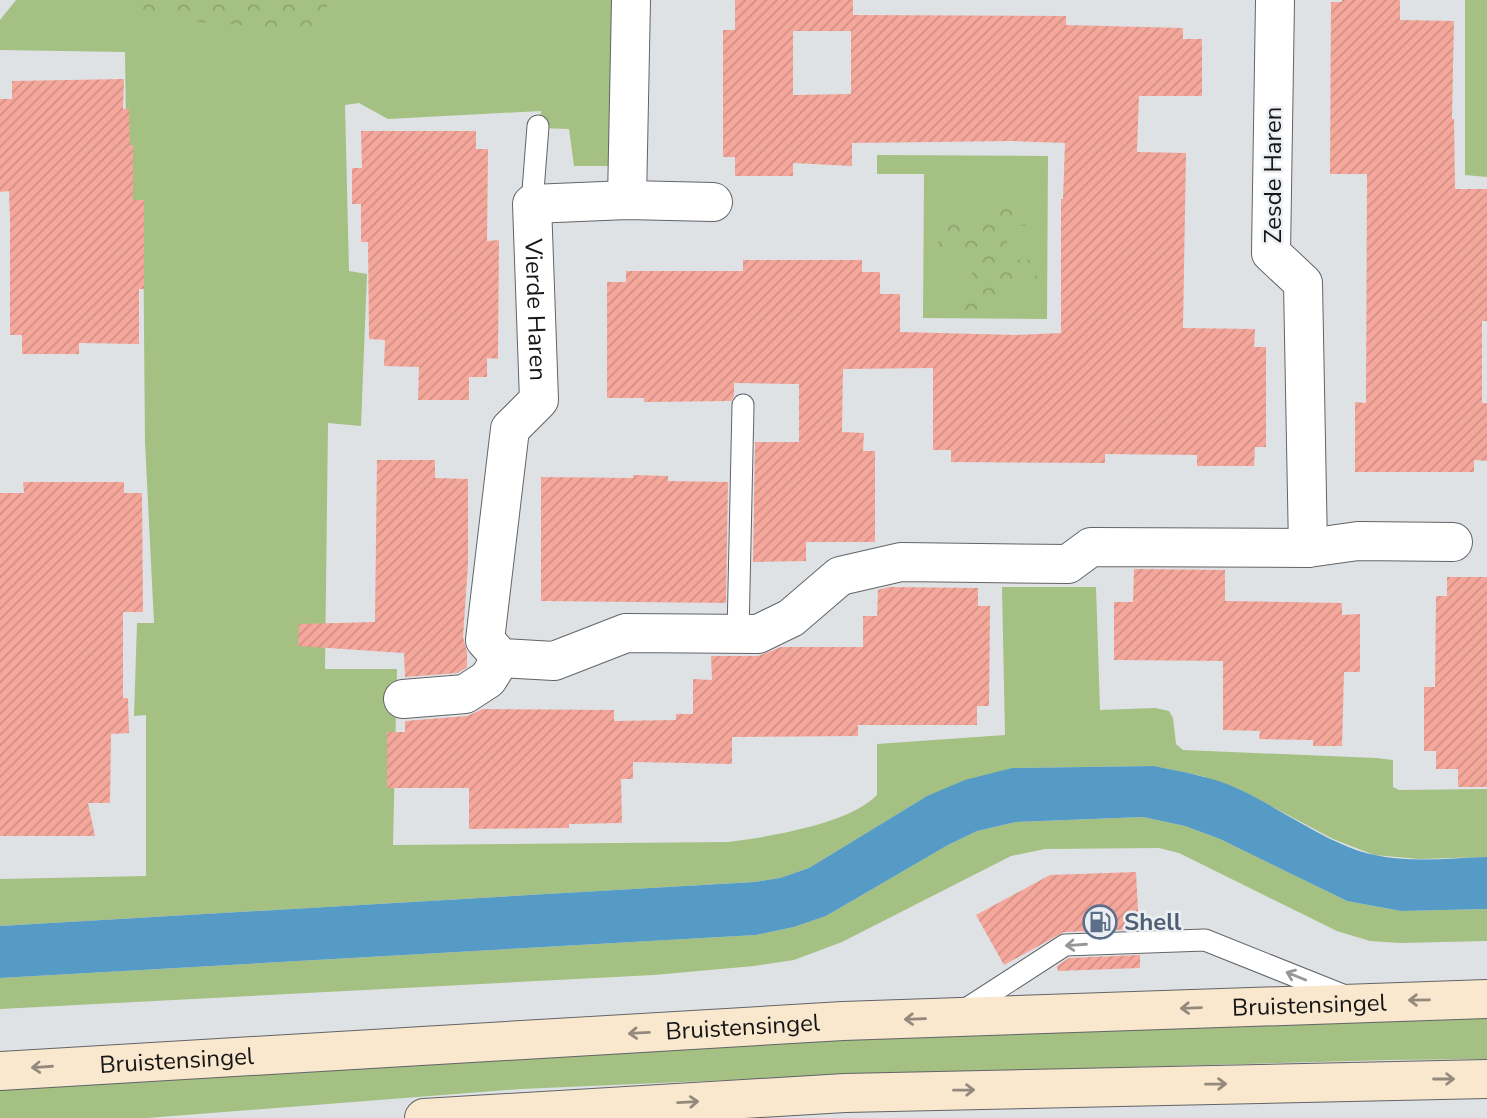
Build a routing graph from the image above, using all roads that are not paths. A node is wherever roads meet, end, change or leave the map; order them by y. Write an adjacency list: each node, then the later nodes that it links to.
1 (631, 0): 4 (street)
2 (1275, 0): 9 (street, Zesde Haren)
3 (537, 126): 6 (lane)
4 (627, 200): 5 (street, Vierde Haren); 6 (street, Vierde Haren)
5 (713, 202)
6 (532, 205): 11 (street, Vierde Haren)
7 (743, 405): 10 (lane)
8 (1453, 542): 9 (street)
9 (1308, 548): 10 (street)
10 (738, 634): 11 (street)
11 (501, 658): 12 (street)
12 (402, 699)
13 (1487, 999): 14 (main road, Bruistensingel, one-way to 14)
14 (1360, 1002): 15 (main road, Bruistensingel, one-way to 15); 15 (lane, one-way to 15)
15 (954, 1018): 16 (main road, Bruistensingel, one-way to 16)
16 (0, 1071)
17 (1487, 1079): 18 (main road, one-way to 17)
18 (424, 1118)

